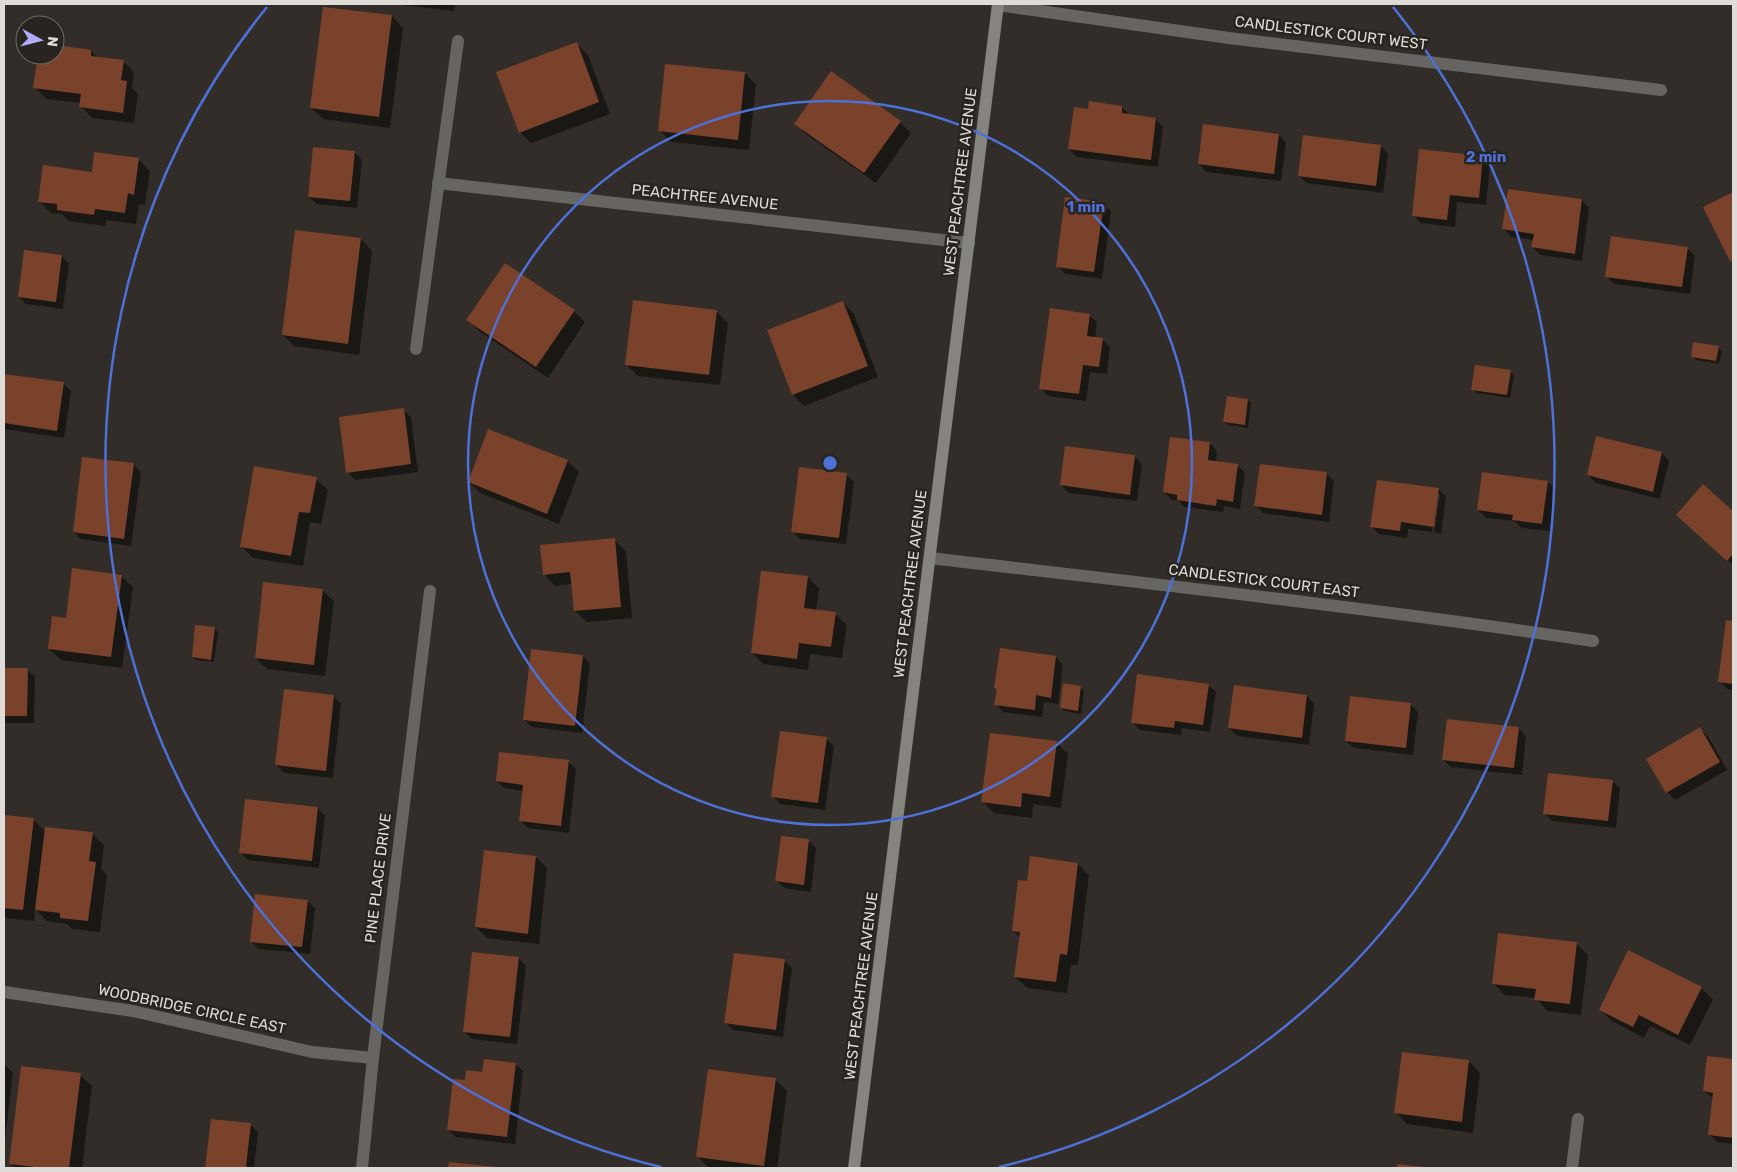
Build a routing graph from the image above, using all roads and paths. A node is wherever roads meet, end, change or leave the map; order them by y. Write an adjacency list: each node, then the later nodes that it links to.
1 (998, 4): 3 (street, CANDLESTICK COURT WEST); 5 (street, WEST PEACHTREE AVENUE)
2 (458, 41): 4 (street)
3 (1661, 90)
4 (438, 183): 5 (street, PEACHTREE AVENUE); 6 (street)
5 (969, 243): 7 (street, WEST PEACHTREE AVENUE)
6 (416, 350)
7 (930, 558): 9 (street, CANDLESTICK COURT EAST); 14 (street, WEST PEACHTREE AVENUE)
8 (430, 591): 11 (street, PINE PLACE DRIVE)
9 (1593, 641)
10 (4, 992): 11 (street, WOODBRIDGE CIRCLE EAST)
11 (373, 1058): 13 (street, PINE PLACE DRIVE)
12 (1578, 1119): 15 (street)
13 (362, 1168)
14 (854, 1168)
15 (1572, 1168)

